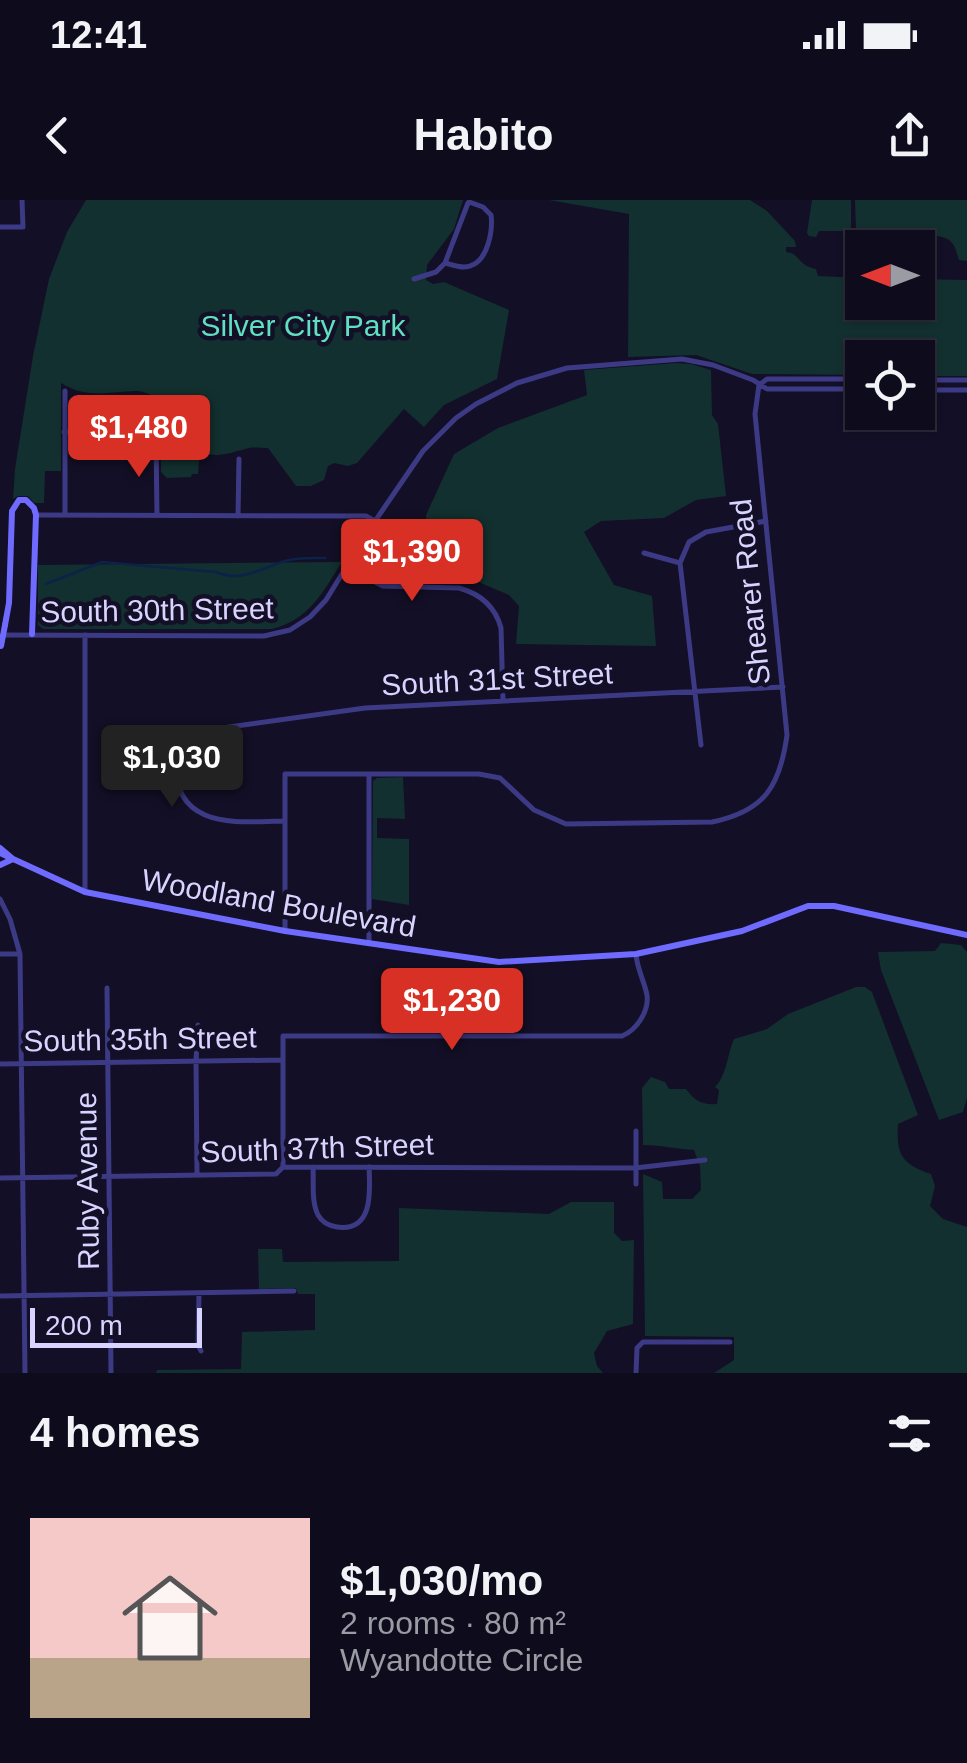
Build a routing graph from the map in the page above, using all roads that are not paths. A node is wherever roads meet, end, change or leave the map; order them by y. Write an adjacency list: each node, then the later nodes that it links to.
1 (22, 200): 3 (street)
2 (469, 201): 4 (street); 4 (street)
3 (0, 227)
4 (445, 262): 5 (street)
5 (414, 279)
6 (845, 380): 9 (street)
7 (935, 380): 8 (street)
8 (967, 380)
9 (759, 385): 10 (street); 20 (street, South 30th Street); 21 (street, Shearer Road)
10 (845, 389)
11 (935, 390): 12 (street)
12 (967, 390)
13 (65, 391): 14 (street)
14 (64, 432): 16 (street); 18 (street)
15 (239, 458): 19 (street)
16 (65, 514): 17 (street); 18 (street)
17 (36, 515): 25 (street); 28 (street, bridge)
18 (157, 515): 19 (street)
19 (238, 516): 20 (street)
20 (375, 521): 24 (street, South 30th Street)
21 (766, 521): 23 (street); 29 (street, Shearer Road)
22 (644, 553): 23 (street)
23 (680, 562): 30 (street)
24 (346, 567): 27 (street, South 30th Street); 31 (street)
25 (32, 634): 26 (street, South 30th Street); 27 (street, South 30th Street)
26 (0, 635)
27 (85, 635): 38 (street)
28 (1, 649)
29 (783, 687): 30 (street, South 31st Street); 33 (street, Shearer Road)
30 (695, 692): 31 (street, South 31st Street); 32 (street)
31 (503, 702): 34 (street, South 31st Street)
32 (701, 746)
33 (369, 774): 34 (street); 42 (street)
34 (285, 821): 40 (street)
35 (0, 850): 36 (street, Woodland Boulevard)
36 (14, 860): 37 (street); 38 (street, Woodland Boulevard)
37 (0, 866)
38 (85, 892): 40 (street, Woodland Boulevard)
39 (0, 899): 44 (street)
40 (285, 931): 42 (street, Woodland Boulevard)
41 (967, 935): 45 (street, Woodland Boulevard)
42 (370, 943): 45 (street, Woodland Boulevard)
43 (0, 954): 44 (street)
44 (20, 954): 51 (street)
45 (636, 954): 48 (street, South 35th Street)
46 (106, 988): 50 (street, Ruby Avenue)
47 (198, 1025): 49 (street)
48 (282, 1060): 49 (street, South 35th Street); 56 (street)
49 (196, 1061): 50 (street, South 35th Street); 59 (street)
50 (108, 1062): 51 (street, South 35th Street); 60 (street, Ruby Avenue)
51 (20, 1063): 52 (street, South 35th Street); 61 (street)
52 (0, 1064)
53 (636, 1130): 58 (street)
54 (706, 1160): 58 (street, South 37th Street)
55 (314, 1166): 56 (street, South 37th Street); 57 (street, South 37th Street); 57 (street)
56 (283, 1167): 59 (street, South 37th Street)
57 (369, 1167): 58 (street, South 37th Street)
58 (635, 1168): 63 (street)
59 (197, 1175): 60 (street, South 37th Street)
60 (110, 1176): 61 (street, South 37th Street); 66 (street, Ruby Avenue)
61 (22, 1177): 62 (street, South 37th Street); 68 (street)
62 (0, 1178)
63 (636, 1184)
64 (294, 1291): 65 (street)
65 (199, 1293): 66 (street); 70 (street)
66 (112, 1294): 68 (street); 72 (street, Ruby Avenue)
67 (0, 1296): 68 (street)
68 (23, 1296): 71 (street)
69 (730, 1342): 73 (street)
70 (201, 1351)
71 (24, 1372)
72 (111, 1373)
73 (636, 1373)

